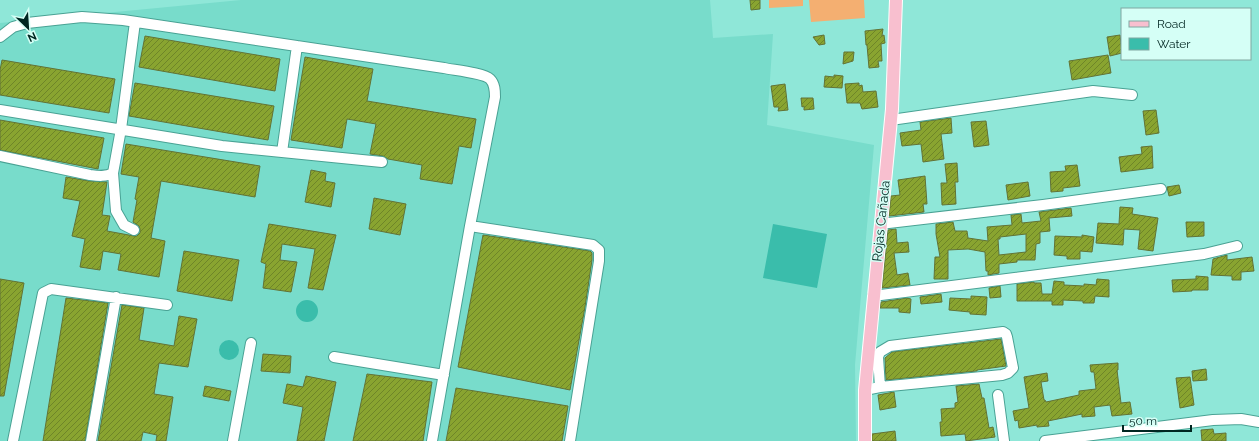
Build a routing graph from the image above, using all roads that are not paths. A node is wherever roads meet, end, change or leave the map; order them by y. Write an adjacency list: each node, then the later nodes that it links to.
1 (896, 0): 7 (main road, Rojas Cañada)
2 (135, 22): 3 (street); 4 (street); 8 (street)
3 (0, 37)
4 (297, 46): 9 (street); 15 (street)
5 (1132, 95): 7 (street)
6 (0, 110): 8 (street)
7 (891, 120): 14 (main road, Rojas Cañada)
8 (122, 129): 9 (street); 12 (street)
9 (282, 152): 11 (street)
10 (0, 156): 12 (street)
11 (382, 162)
12 (113, 173): 16 (street)
13 (1160, 189): 14 (street)
14 (880, 224): 18 (main road, Rojas Cañada)
15 (470, 226): 23 (street); 32 (street)
16 (134, 230)
17 (1237, 246): 18 (street)
18 (873, 296): 25 (main road, Rojas Cañada)
19 (116, 297): 20 (street); 28 (street); 29 (street)
20 (168, 305)
21 (251, 343): 30 (street)
22 (334, 357): 23 (street)
23 (444, 375): 31 (street)
24 (880, 387): 24 (street); 25 (street)
25 (865, 390): 33 (main road, Rojas Cañada)
26 (998, 395): 34 (street)
27 (1259, 422): 35 (street)
28 (13, 441)
29 (91, 441)
30 (233, 441)
31 (432, 441)
32 (570, 441)
33 (865, 441)
34 (1004, 441)
35 (1045, 441)

